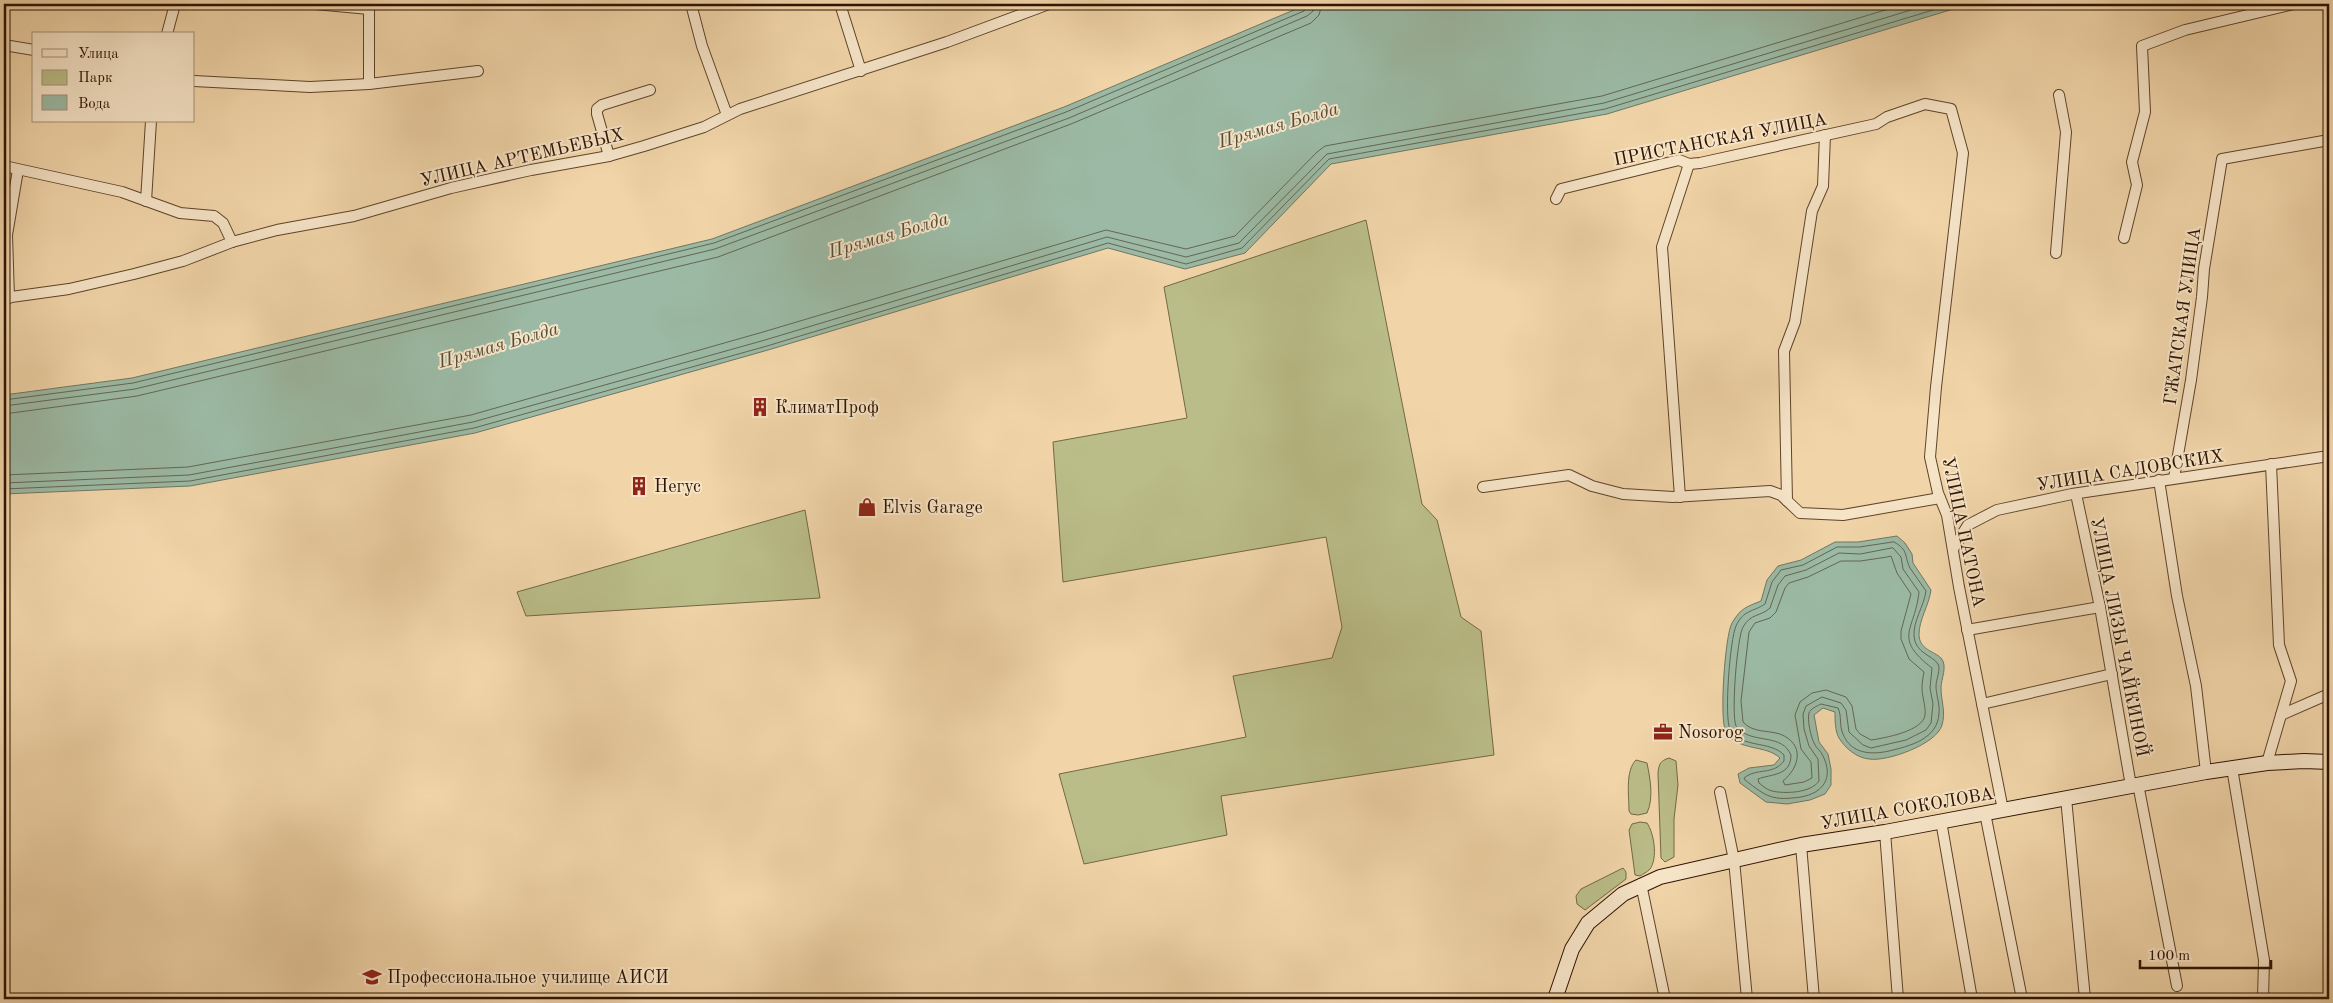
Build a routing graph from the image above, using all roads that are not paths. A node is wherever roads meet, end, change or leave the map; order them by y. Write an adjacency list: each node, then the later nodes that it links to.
1 (175, 4): 8 (street)
2 (315, 4): 7 (street)
3 (691, 4): 18 (street)
4 (840, 4): 11 (street)
5 (1049, 4): 11 (street, УЛИЦА АРТЕМЬЕВЫХ)
6 (2294, 4): 28 (street)
7 (369, 6): 14 (street)
8 (168, 32)
9 (4, 44): 10 (street)
10 (32, 50)
11 (860, 70): 18 (street, УЛИЦА АРТЕМЬЕВЫХ)
12 (478, 71): 14 (street)
13 (195, 81): 14 (street)
14 (369, 84)
15 (650, 90): 22 (street)
16 (2059, 95): 31 (street)
17 (1952, 108): 20 (street, ПРИСТАНСКАЯ УЛИЦА); 40 (street, УЛИЦА ПАТОНА)
18 (727, 115): 22 (street, УЛИЦА АРТЕМЬЕВЫХ)
19 (151, 122): 27 (street)
20 (1825, 135): 23 (street, ПРИСТАНСКАЯ УЛИЦА); 41 (street)
21 (2329, 140): 35 (street, ГЖАТСКАЯ УЛИЦА)
22 (609, 156): 29 (street, УЛИЦА АРТЕМЬЕВЫХ)
23 (1689, 164): 26 (street, ПРИСТАНСКАЯ УЛИЦА); 39 (street)
24 (4, 166): 25 (street)
25 (18, 170): 27 (street); 30 (street)
26 (1556, 198)
27 (146, 201): 29 (street)
28 (2124, 238)
29 (232, 242): 32 (street, УЛИЦА АРТЕМЬЕВЫХ)
30 (5, 244): 32 (street)
31 (2056, 253)
32 (6, 298)
33 (2329, 456): 34 (street, УЛИЦА САДОВСКИХ)
34 (2271, 464): 35 (street, УЛИЦА САДОВСКИХ); 48 (street)
35 (2174, 478): 36 (street, УЛИЦА САДОВСКИХ)
36 (2159, 480): 38 (street, УЛИЦА САДОВСКИХ); 52 (street)
37 (1484, 487): 39 (street)
38 (2076, 494): 42 (street, УЛИЦА САДОВСКИХ); 43 (street, УЛИЦА ЛИЗЫ ЧАЙКИНОЙ)
39 (1680, 497): 41 (street)
40 (1940, 498): 41 (street); 42 (street, УЛИЦА ПАТОНА)
41 (1787, 501)
42 (1953, 549): 44 (street, УЛИЦА ПАТОНА)
43 (2100, 607): 44 (street); 45 (street, УЛИЦА ЛИЗЫ ЧАЙКИНОЙ)
44 (1967, 630): 47 (street, УЛИЦА ПАТОНА)
45 (2112, 674): 47 (street); 53 (street, УЛИЦА ЛИЗЫ ЧАЙКИНОЙ)
46 (2329, 694): 48 (street)
47 (1982, 704): 56 (street, УЛИЦА ПАТОНА)
48 (2281, 715): 50 (street)
49 (2329, 762): 50 (main road, УЛИЦА СОКОЛОВА)
50 (2267, 763): 51 (main road, УЛИЦА СОКОЛОВА)
51 (2232, 768): 52 (main road, УЛИЦА СОКОЛОВА); 72 (street)
52 (2206, 772): 53 (main road, УЛИЦА СОКОЛОВА)
53 (2135, 785): 55 (main road, УЛИЦА СОКОЛОВА); 63 (street, УЛИЦА ЛИЗЫ ЧАЙКИНОЙ)
54 (1720, 792): 61 (street)
55 (2066, 798): 56 (main road, УЛИЦА СОКОЛОВА); 71 (street)
56 (2003, 810): 57 (main road, УЛИЦА СОКОЛОВА)
57 (1985, 813): 58 (main road, УЛИЦА СОКОЛОВА); 70 (street)
58 (1941, 821): 59 (main road, УЛИЦА СОКОЛОВА); 69 (street)
59 (1885, 832): 60 (main road, УЛИЦА СОКОЛОВА); 68 (street)
60 (1801, 845): 61 (main road, УЛИЦА СОКОЛОВА); 67 (street)
61 (1734, 860): 62 (main road, УЛИЦА СОКОЛОВА); 66 (street)
62 (1641, 884): 64 (main road, УЛИЦА СОКОЛОВА); 65 (street)
63 (2177, 986)
64 (1555, 999)
65 (1664, 999)
66 (1747, 999)
67 (1814, 999)
68 (1898, 999)
69 (1972, 999)
70 (2022, 999)
71 (2085, 999)
72 (2263, 999)

